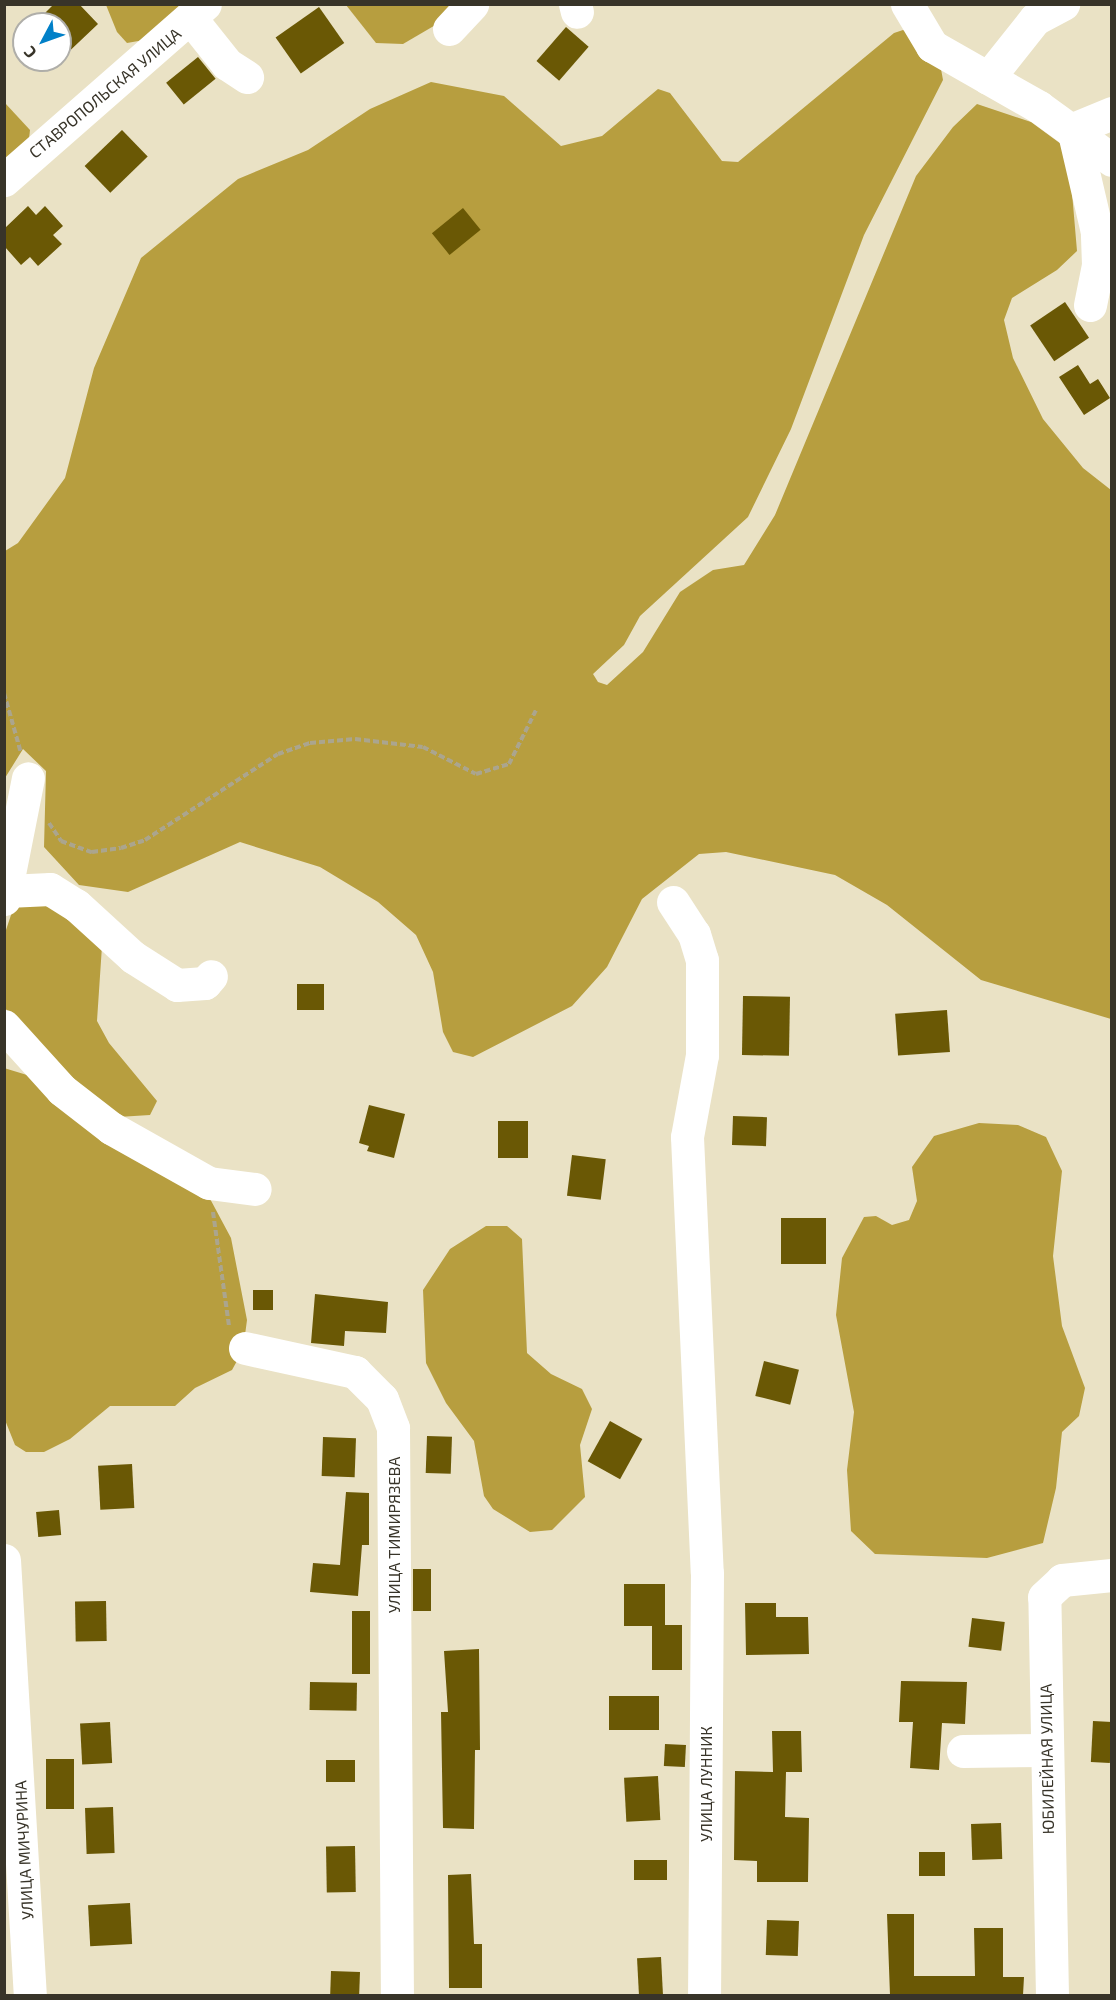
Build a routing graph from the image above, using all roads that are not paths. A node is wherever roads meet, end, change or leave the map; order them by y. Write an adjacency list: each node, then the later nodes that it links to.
1 (472, 4): 5 (street)
2 (907, 4): 7 (street)
3 (1063, 4): 7 (street)
4 (199, 12): 6 (street); 11 (street, СТАВРОПОЛЬСКАЯ УЛИЦА)
5 (449, 29)
6 (247, 77)
7 (988, 78): 9 (street)
8 (1112, 113): 9 (street)
9 (1073, 129): 10 (street); 12 (street)
10 (1112, 160)
11 (4, 180)
12 (1090, 305)
13 (28, 778): 14 (street)
14 (6, 895): 16 (street)
15 (673, 902): 26 (street, УЛИЦА ЛУННИК)
16 (211, 976)
17 (4, 1026): 18 (street)
18 (255, 1189)
19 (246, 1348): 25 (street, УЛИЦА ТИМИРЯЗЕВА)
20 (4, 1560): 24 (street, УЛИЦА МИЧУРИНА)
21 (1112, 1575): 22 (street, ЮБИЛЕЙНАЯ УЛИЦА)
22 (1047, 1750): 23 (street); 27 (street, ЮБИЛЕЙНАЯ УЛИЦА)
23 (963, 1751)
24 (30, 1995)
25 (397, 1995)
26 (704, 1995)
27 (1052, 1995)

